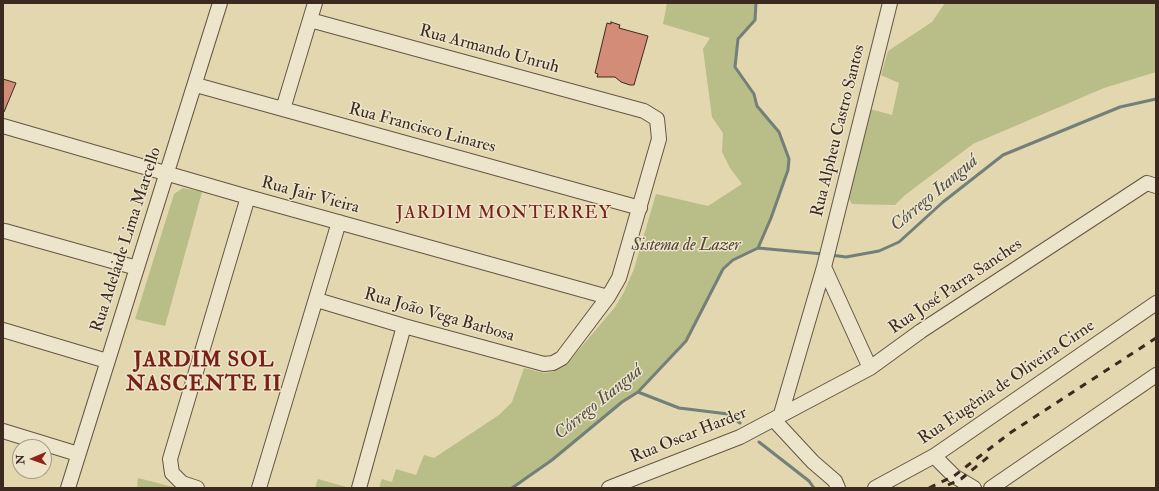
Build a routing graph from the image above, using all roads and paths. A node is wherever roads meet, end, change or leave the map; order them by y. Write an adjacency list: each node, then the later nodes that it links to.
1 (220, 3): 5 (street, Rua Adelaide Lima Marcello)
2 (315, 3): 4 (street)
3 (890, 3): 14 (street, Rua Alpheu Castro Santos)
4 (310, 20): 6 (street); 11 (street, Rua Armando Unruh)
5 (196, 85): 6 (street, Rua Francisco Linares); 8 (street, Rua Adelaide Lima Marcello)
6 (283, 109): 11 (street, Rua Francisco Linares)
7 (3, 126): 8 (street, Rua Jair Vieira)
8 (167, 174): 10 (street, Rua Jair Vieira); 15 (street, Rua Adelaide Lima Marcello)
9 (1151, 184): 24 (street, Rua José Parra Sanches)
10 (248, 197): 12 (street, Rua Jair Vieira); 31 (street)
11 (640, 208): 16 (street)
12 (339, 222): 16 (street, Rua Jair Vieira); 17 (street)
13 (5, 232): 15 (street)
14 (824, 266): 19 (street); 20 (street, Rua Alpheu Castro Santos)
15 (137, 268): 23 (street, Rua Adelaide Lima Marcello)
16 (608, 297): 21 (street, Rua João Vega Barbosa)
17 (316, 300): 21 (street, Rua João Vega Barbosa); 32 (street)
18 (1156, 303): 29 (street, Rua Eugênia de Oliveira Cirne)
19 (842, 308): 20 (street, Rua Alpheu Castro Santos); 24 (street)
20 (810, 316): 26 (street, Rua Alpheu Castro Santos)
21 (404, 326): 33 (street)
22 (3, 330): 23 (street)
23 (107, 361): 28 (street, Rua Adelaide Lima Marcello)
24 (870, 368): 26 (street, Rua José Parra Sanches)
25 (1156, 375): 38 (street)
26 (778, 417): 34 (street, Rua Oscar Harder); 35 (street)
27 (3, 431): 28 (street)
28 (78, 454): 30 (street, Rua Adelaide Lima Marcello)
29 (934, 456): 36 (street, Rua Eugênia de Oliveira Cirne); 37 (street)
30 (68, 488)
31 (197, 488)
32 (259, 488)
33 (359, 488)
34 (609, 488)
35 (838, 488)
36 (875, 488)
37 (974, 488)
38 (991, 488)

